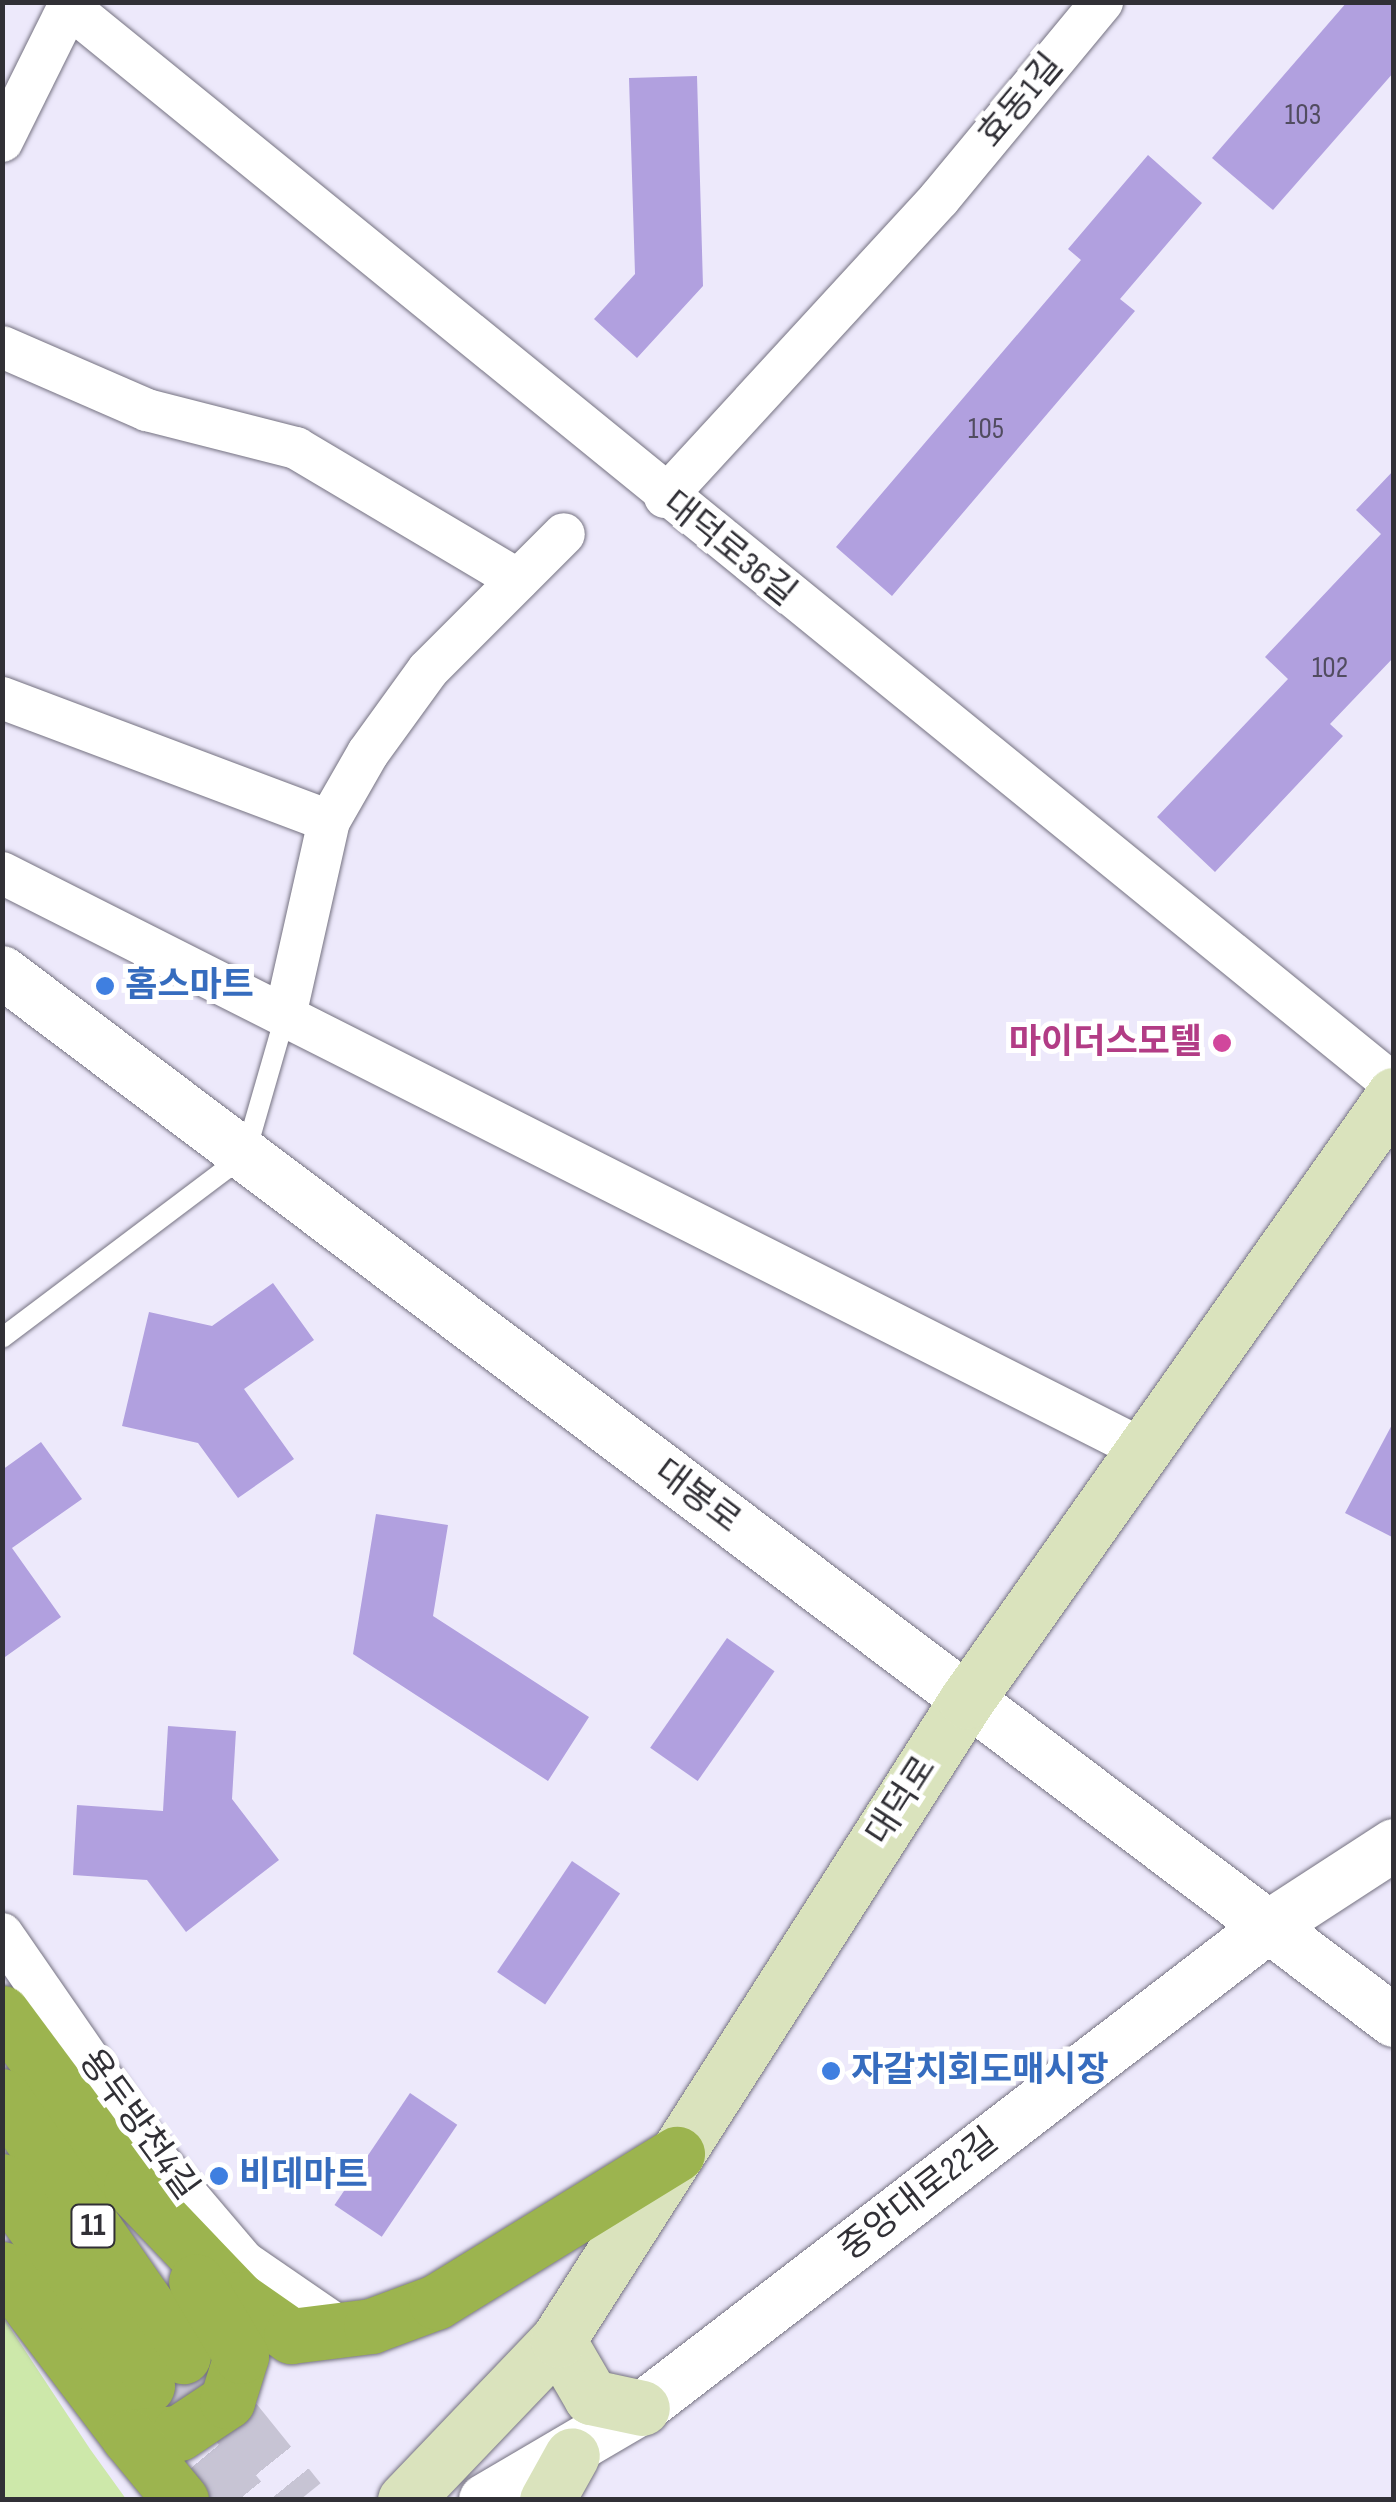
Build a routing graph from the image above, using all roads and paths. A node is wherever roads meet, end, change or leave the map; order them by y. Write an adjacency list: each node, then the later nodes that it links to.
1 (1102, 2): 5 (street, 효동1길)
2 (70, 5): 3 (street); 5 (street, 대덕로36길)
3 (2, 141)
4 (2, 347): 7 (street)
5 (664, 498): 13 (street, 대덕로36길)
6 (564, 534): 7 (street)
7 (518, 580): 9 (street)
8 (2, 698): 9 (street)
9 (329, 821): 12 (street)
10 (2, 873): 12 (street)
11 (2, 972): 15 (street, 대봉로)
12 (285, 1016): 15 (lane); 17 (street)
13 (1394, 1085)
14 (1394, 1095): 17 (main road, 대덕로)
15 (244, 1155): 16 (lane); 18 (street, 대봉로)
16 (2, 1338)
17 (1144, 1450): 18 (main road, 대덕로)
18 (966, 1701): 20 (street, 대봉로); 25 (main road, 대덕로)
19 (1394, 1845): 20 (street, 중앙대로22길)
20 (1270, 1924): 23 (street, 대봉로); 31 (street, 중앙대로22길)
21 (2, 1934): 29 (street, 용두방천4길)
22 (2, 2013): 27 (highway)
23 (1394, 2021)
24 (2, 2096): 26 (highway, 11)
25 (677, 2154): 29 (highway); 30 (main road, 대덕로)
26 (2, 2181)
27 (131, 2187): 29 (highway); 32 (highway)
28 (2, 2269): 32 (highway)
29 (343, 2330)
30 (558, 2340): 31 (main road); 35 (main road, 대덕로)
31 (642, 2408): 33 (street, 중앙대로22길)
32 (130, 2437): 34 (highway)
33 (560, 2477): 36 (street, 중앙대로22길)
34 (182, 2500)
35 (405, 2500)
36 (486, 2500)

